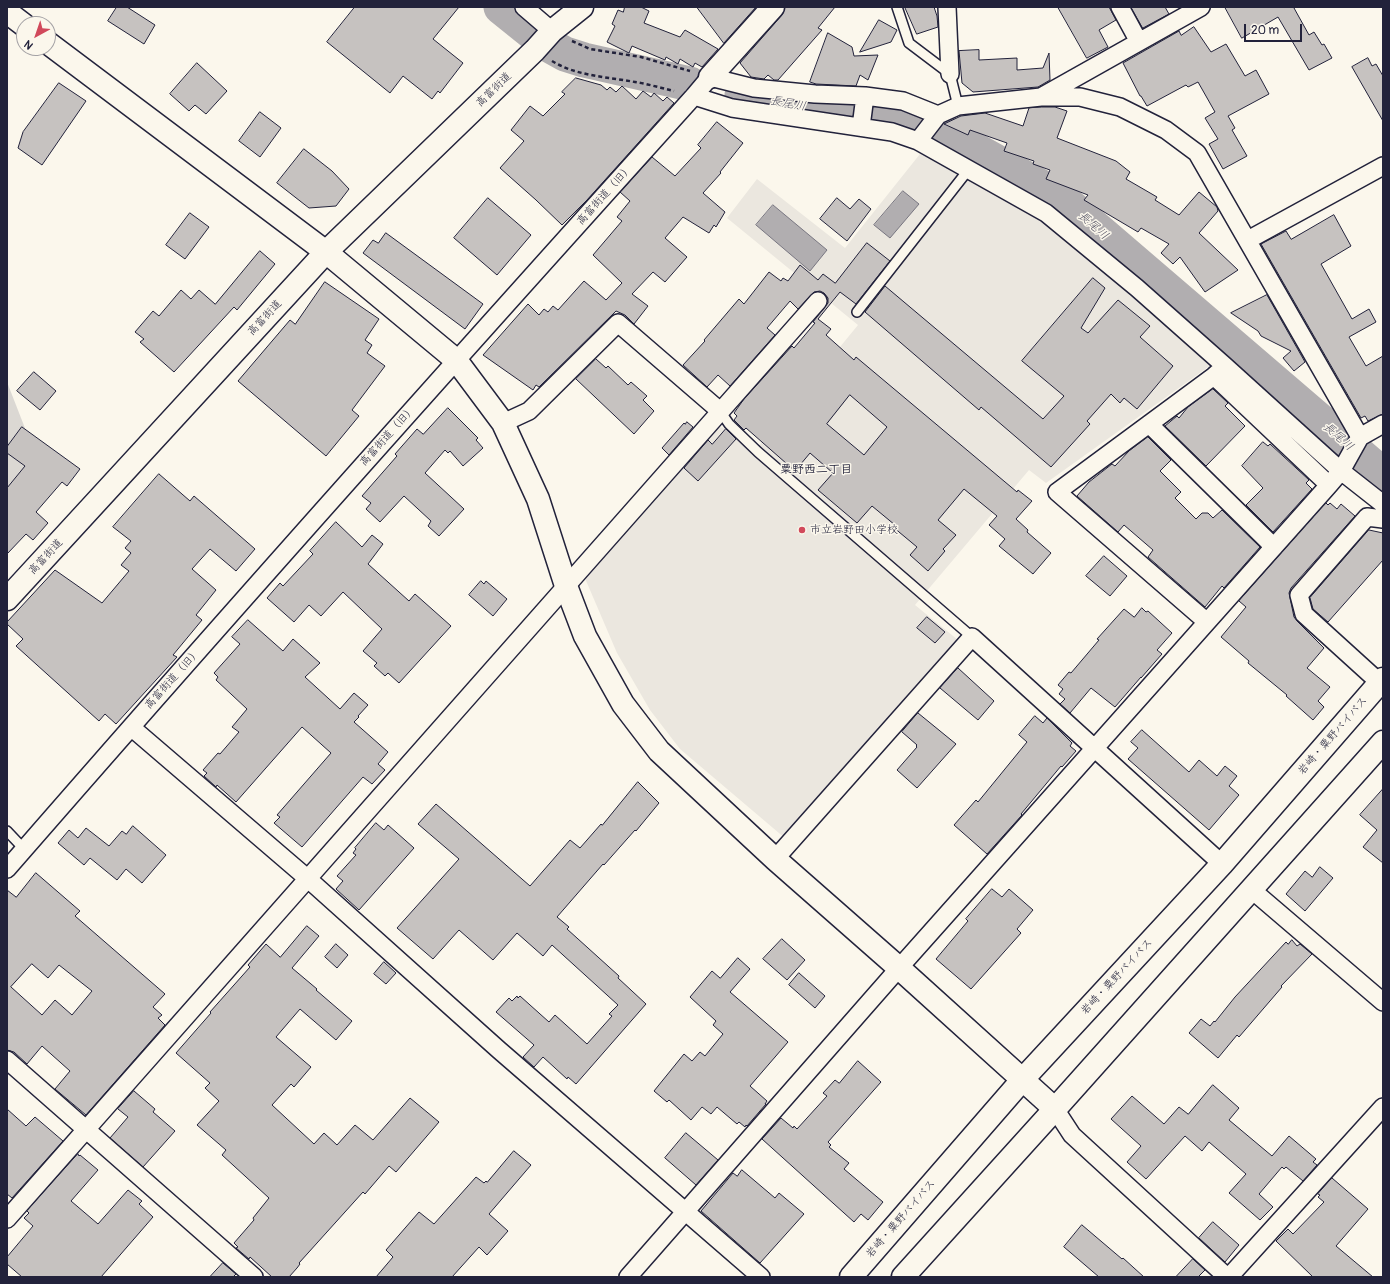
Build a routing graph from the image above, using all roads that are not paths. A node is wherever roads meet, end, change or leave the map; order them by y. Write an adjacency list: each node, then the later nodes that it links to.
1 (524, 7): 10 (street)
2 (582, 7): 10 (main road)
3 (773, 7): 14 (main road, 高富街道（旧）)
4 (897, 7): 13 (lane)
5 (946, 7): 13 (street)
6 (1120, 7): 11 (street)
7 (1200, 7): 11 (street)
8 (7, 12): 9 (main road)
9 (16, 19)
10 (552, 31): 25 (main road, 高富街道)
11 (1139, 42): 16 (street)
12 (56, 49): 25 (main road)
13 (950, 74): 18 (lane)
14 (710, 77): 15 (street, 高富街道（旧）); 17 (street)
15 (694, 96): 20 (street); 28 (street, 高富街道（旧）)
16 (1041, 97): 18 (street); 24 (street)
17 (865, 99): 19 (street); 20 (street)
18 (958, 106): 19 (street)
19 (936, 117): 21 (street)
20 (862, 124): 21 (street)
21 (920, 139): 23 (street)
22 (1383, 166): 24 (street)
23 (969, 169): 27 (lane); 29 (street)
24 (1248, 240): 34 (street)
25 (326, 252): 28 (main road); 41 (main road, 高富街道)
26 (818, 301): 30 (street)
27 (857, 312)
28 (456, 360): 31 (main road); 45 (street, 高富街道（旧）)
29 (1220, 371): 32 (street); 35 (street); 36 (street)
30 (720, 411): 31 (street); 40 (street); 43 (lane)
31 (503, 423): 40 (main road)
32 (1149, 424): 39 (street); 42 (street)
33 (1383, 424): 34 (street)
34 (1360, 437): 35 (street)
35 (1341, 471): 36 (street); 37 (street)
36 (1329, 485): 39 (street)
37 (1383, 504)
38 (1383, 519): 44 (street)
39 (1274, 547): 42 (street)
40 (566, 586): 50 (main road); 53 (street)
41 (7, 599)
42 (1207, 622): 47 (street)
43 (972, 637): 47 (street); 50 (street)
44 (1381, 681): 51 (main road, 岩崎・粟野バイパス)
45 (131, 727): 49 (street, 高富街道（旧）); 53 (street)
46 (1383, 742): 54 (main road)
47 (1095, 748): 51 (street); 55 (street)
48 (7, 831): 49 (lane)
49 (24, 849): 52 (street, 高富街道（旧）)
50 (775, 858): 55 (main road)
51 (1222, 864): 58 (main road, 岩崎・粟野バイパス)
52 (7, 869)
53 (307, 878): 61 (street); 62 (street)
54 (1252, 890): 56 (street); 60 (main road)
55 (899, 968): 58 (main road); 62 (street)
56 (1383, 1002)
57 (7, 1060): 61 (street)
58 (1023, 1079): 60 (main road); 67 (main road, 岩崎・粟野バイパス)
59 (1383, 1107): 69 (street)
60 (1055, 1109): 68 (main road); 69 (street)
61 (86, 1129): 63 (street); 64 (street)
62 (686, 1212): 65 (street); 66 (street)
63 (7, 1219)
64 (254, 1277)
65 (628, 1277)
66 (761, 1277)
67 (851, 1277)
68 (903, 1277)
69 (1228, 1277)

